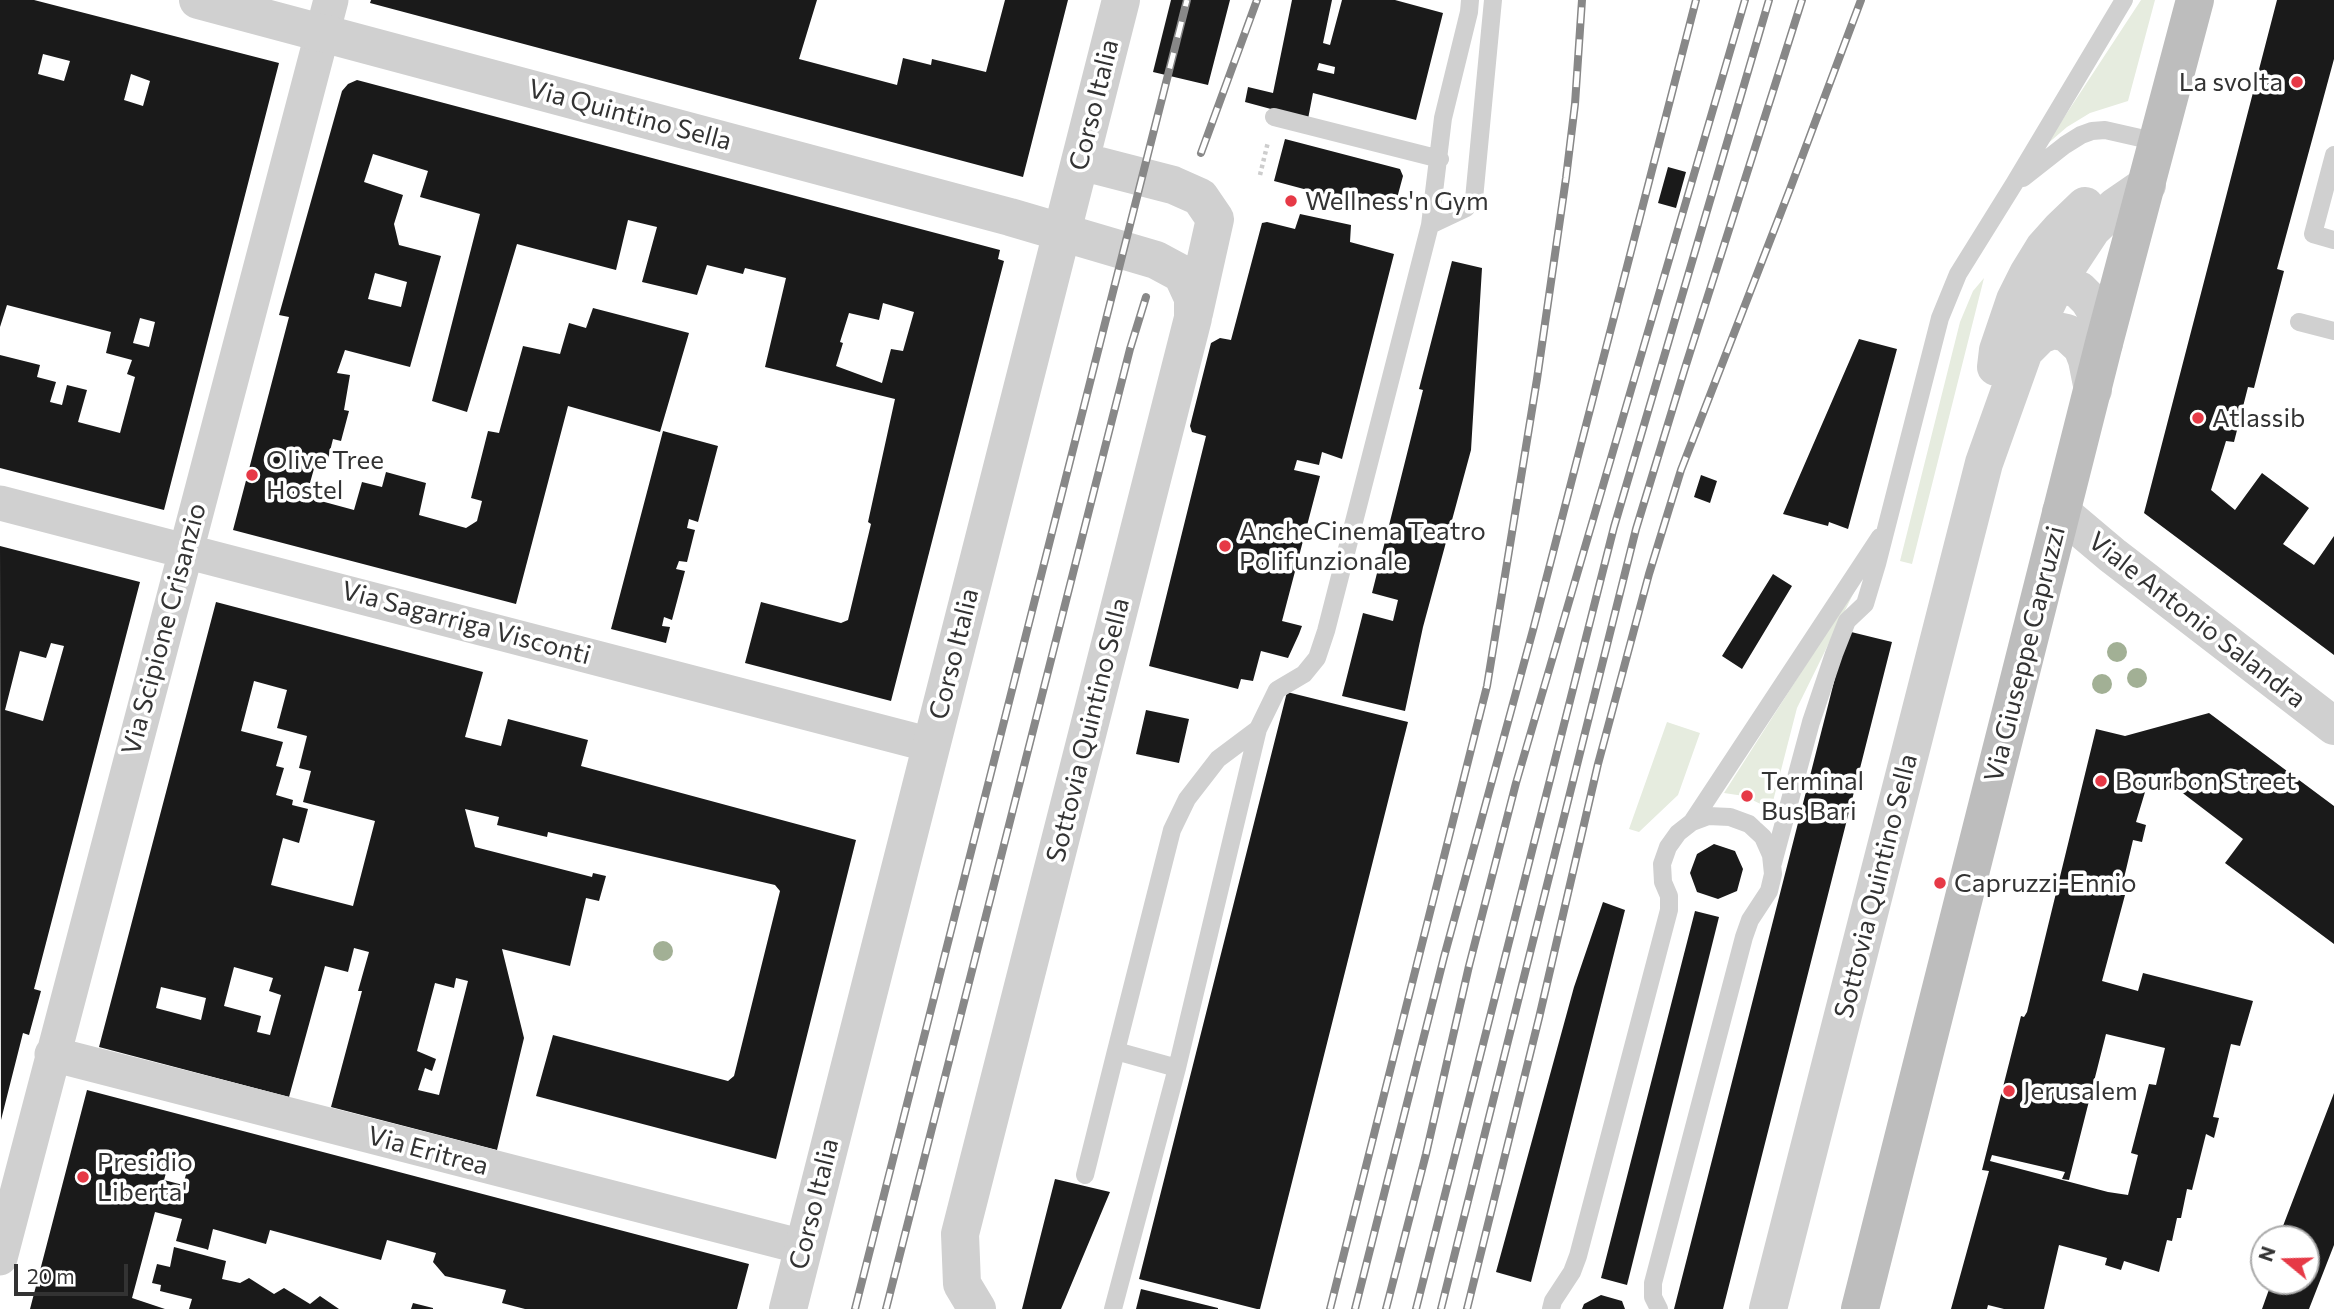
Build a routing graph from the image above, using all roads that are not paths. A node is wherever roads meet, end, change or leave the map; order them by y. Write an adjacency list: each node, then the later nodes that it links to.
1 (198, 0): 7 (street, Via Quintino Sella)
2 (1121, 0): 12 (street, Corso Italia)
3 (1470, 0): 10 (lane)
4 (1493, 0): 14 (lane)
5 (2124, 0): 13 (lane)
6 (2196, 0): 11 (main road, Via Giuseppe Capruzzi)
7 (327, 16): 15 (street, Via Quintino Sella); 29 (street, Via Scipione Crisanzio)
8 (1274, 117): 10 (lane)
9 (2334, 155): 16 (lane)
10 (1440, 159): 14 (lane)
11 (2154, 159): 13 (lane); 17 (street, Sottovia Quintino Sella); 18 (street, Sottovia Quintino Sella); 22 (main road, Via Giuseppe Capruzzi)
12 (1080, 161): 15 (street, Corso Italia); 19 (street)
13 (2014, 184): 28 (lane)
14 (1430, 225): 31 (lane)
15 (1061, 233): 19 (street, Sottovia Quintino Sella); 32 (street, Corso Italia)
16 (2334, 240)
17 (2057, 282): 18 (street); 22 (street); 23 (street, Sottovia Quintino Sella)
18 (2015, 300): 25 (street, Sottovia Quintino Sella)
19 (1193, 318): 42 (street, Sottovia Quintino Sella)
20 (2299, 322): 21 (lane)
21 (2334, 331)
22 (2104, 343): 24 (main road, Via Giuseppe Capruzzi)
23 (2024, 351): 24 (street); 25 (street, Sottovia Quintino Sella)
24 (2093, 391): 27 (main road, Via Giuseppe Capruzzi)
25 (1984, 463): 46 (street, Sottovia Quintino Sella)
26 (0, 503): 29 (street, Via Sagarriga Visconti)
27 (2061, 512): 30 (street, Viale Antonio Salandra); 47 (main road, Via Giuseppe Capruzzi)
28 (1884, 531): 33 (lane); 34 (lane)
29 (185, 550): 32 (street, Via Sagarriga Visconti); 36 (street, Via Scipione Crisanzio)
30 (2334, 726)
31 (1258, 729): 35 (lane); 37 (lane)
32 (931, 745): 39 (street, Corso Italia)
33 (1692, 822): 34 (lane); 44 (lane)
34 (1773, 864): 45 (lane)
35 (1116, 1051): 37 (lane); 38 (lane)
36 (52, 1054): 39 (street, Via Eritrea); 40 (street, Via Scipione Crisanzio)
37 (1177, 1068): 43 (lane)
38 (1085, 1175)
39 (803, 1247): 41 (street, Corso Italia)
40 (0, 1258)
41 (788, 1309)
42 (977, 1309)
43 (1113, 1309)
44 (1552, 1309)
45 (1658, 1309)
46 (1768, 1309)
47 (1860, 1309)

